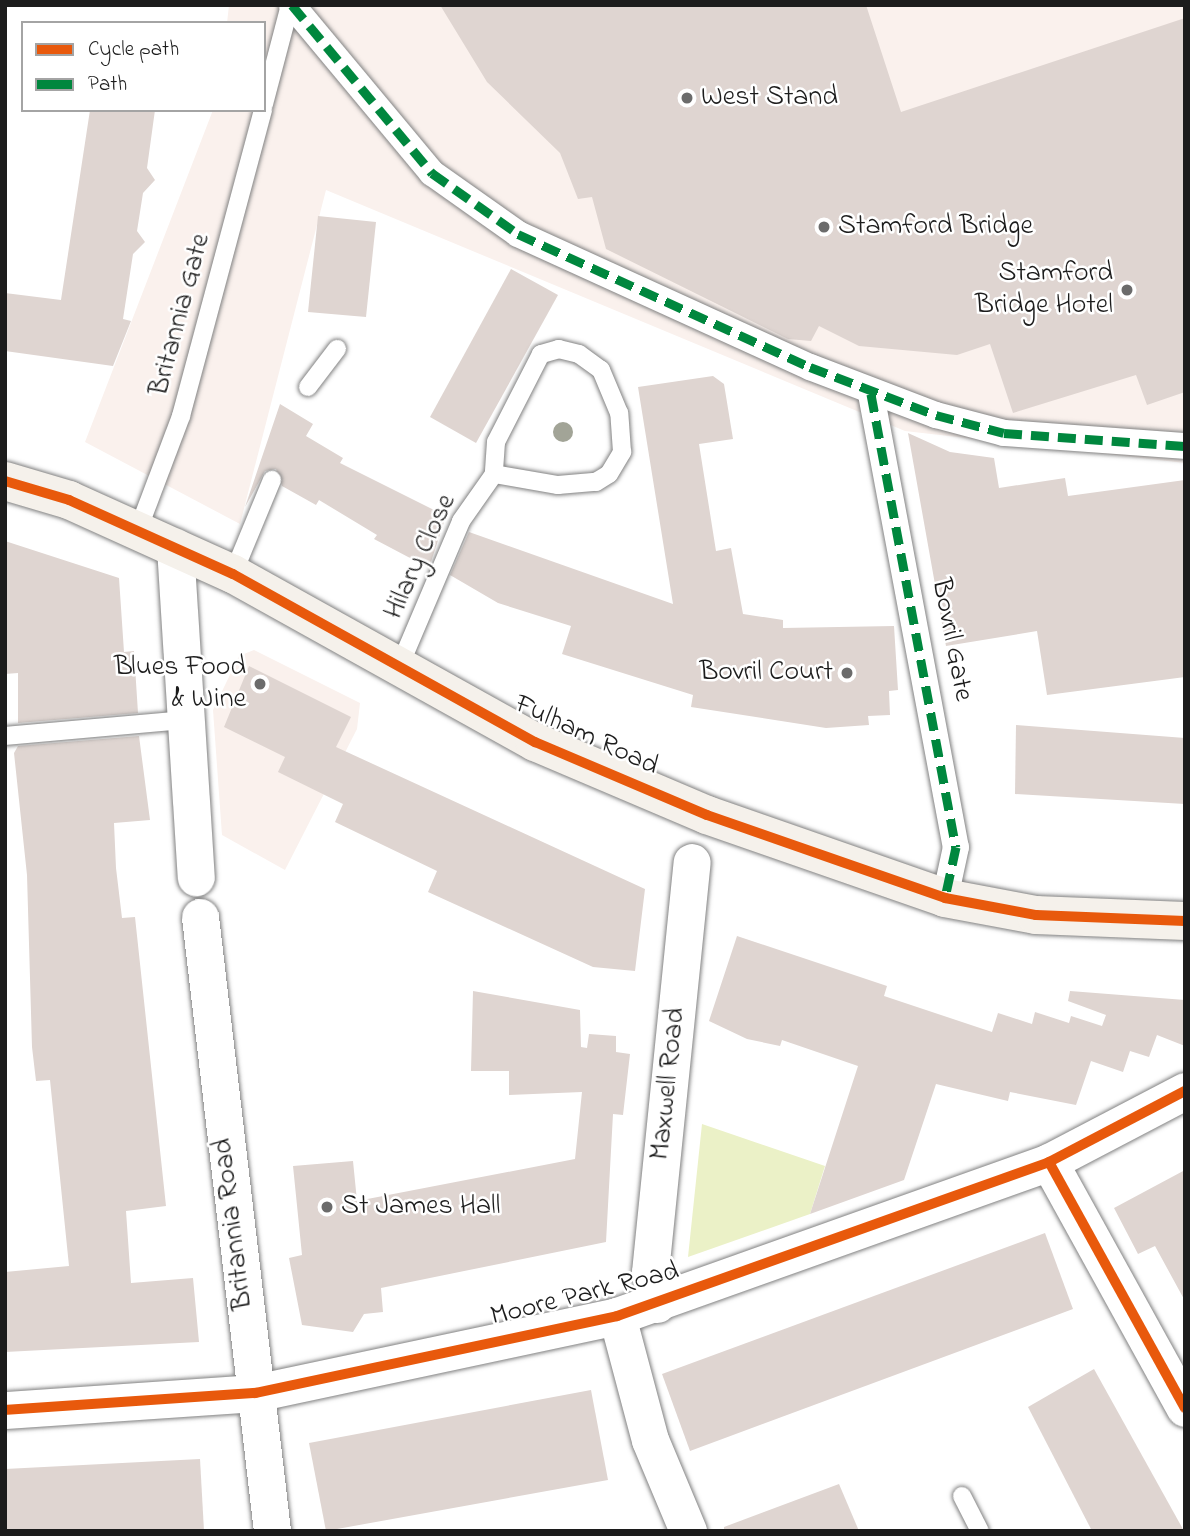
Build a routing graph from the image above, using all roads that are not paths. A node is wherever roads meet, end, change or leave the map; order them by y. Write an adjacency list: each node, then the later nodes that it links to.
1 (291, 5): 2 (lane); 6 (street)
2 (266, 97)
3 (261, 112): 11 (lane, Britannia Gate)
4 (337, 349): 5 (lane)
5 (308, 387)
6 (871, 394): 7 (street); 19 (street, Bovril Gate)
7 (1185, 446)
8 (494, 474): 8 (lane); 14 (lane, Hilary Close)
9 (272, 480): 13 (lane)
10 (5, 481): 11 (main road, Fulham Road)
11 (138, 530): 12 (main road, Fulham Road)
12 (175, 547): 13 (main road, Fulham Road); 15 (street)
13 (233, 574): 14 (main road, Fulham Road)
14 (400, 665): 19 (main road, Fulham Road)
15 (185, 720): 16 (lane); 18 (street)
16 (5, 736)
17 (692, 862): 24 (street, Maxwell Road)
18 (196, 877)
19 (945, 898): 21 (main road, Fulham Road)
20 (200, 917): 26 (street, Britannia Road)
21 (1185, 921)
22 (1185, 1091): 23 (street, Moore Park Road)
23 (1049, 1162): 24 (street, Moore Park Road); 27 (street)
24 (657, 1304): 25 (street, Moore Park Road)
25 (617, 1316): 26 (street, Moore Park Road); 31 (street)
26 (256, 1393): 28 (street, Moore Park Road); 30 (street, Britannia Road)
27 (1185, 1408)
28 (5, 1410)
29 (962, 1496): 32 (lane)
30 (272, 1531)
31 (688, 1531)
32 (980, 1531)

